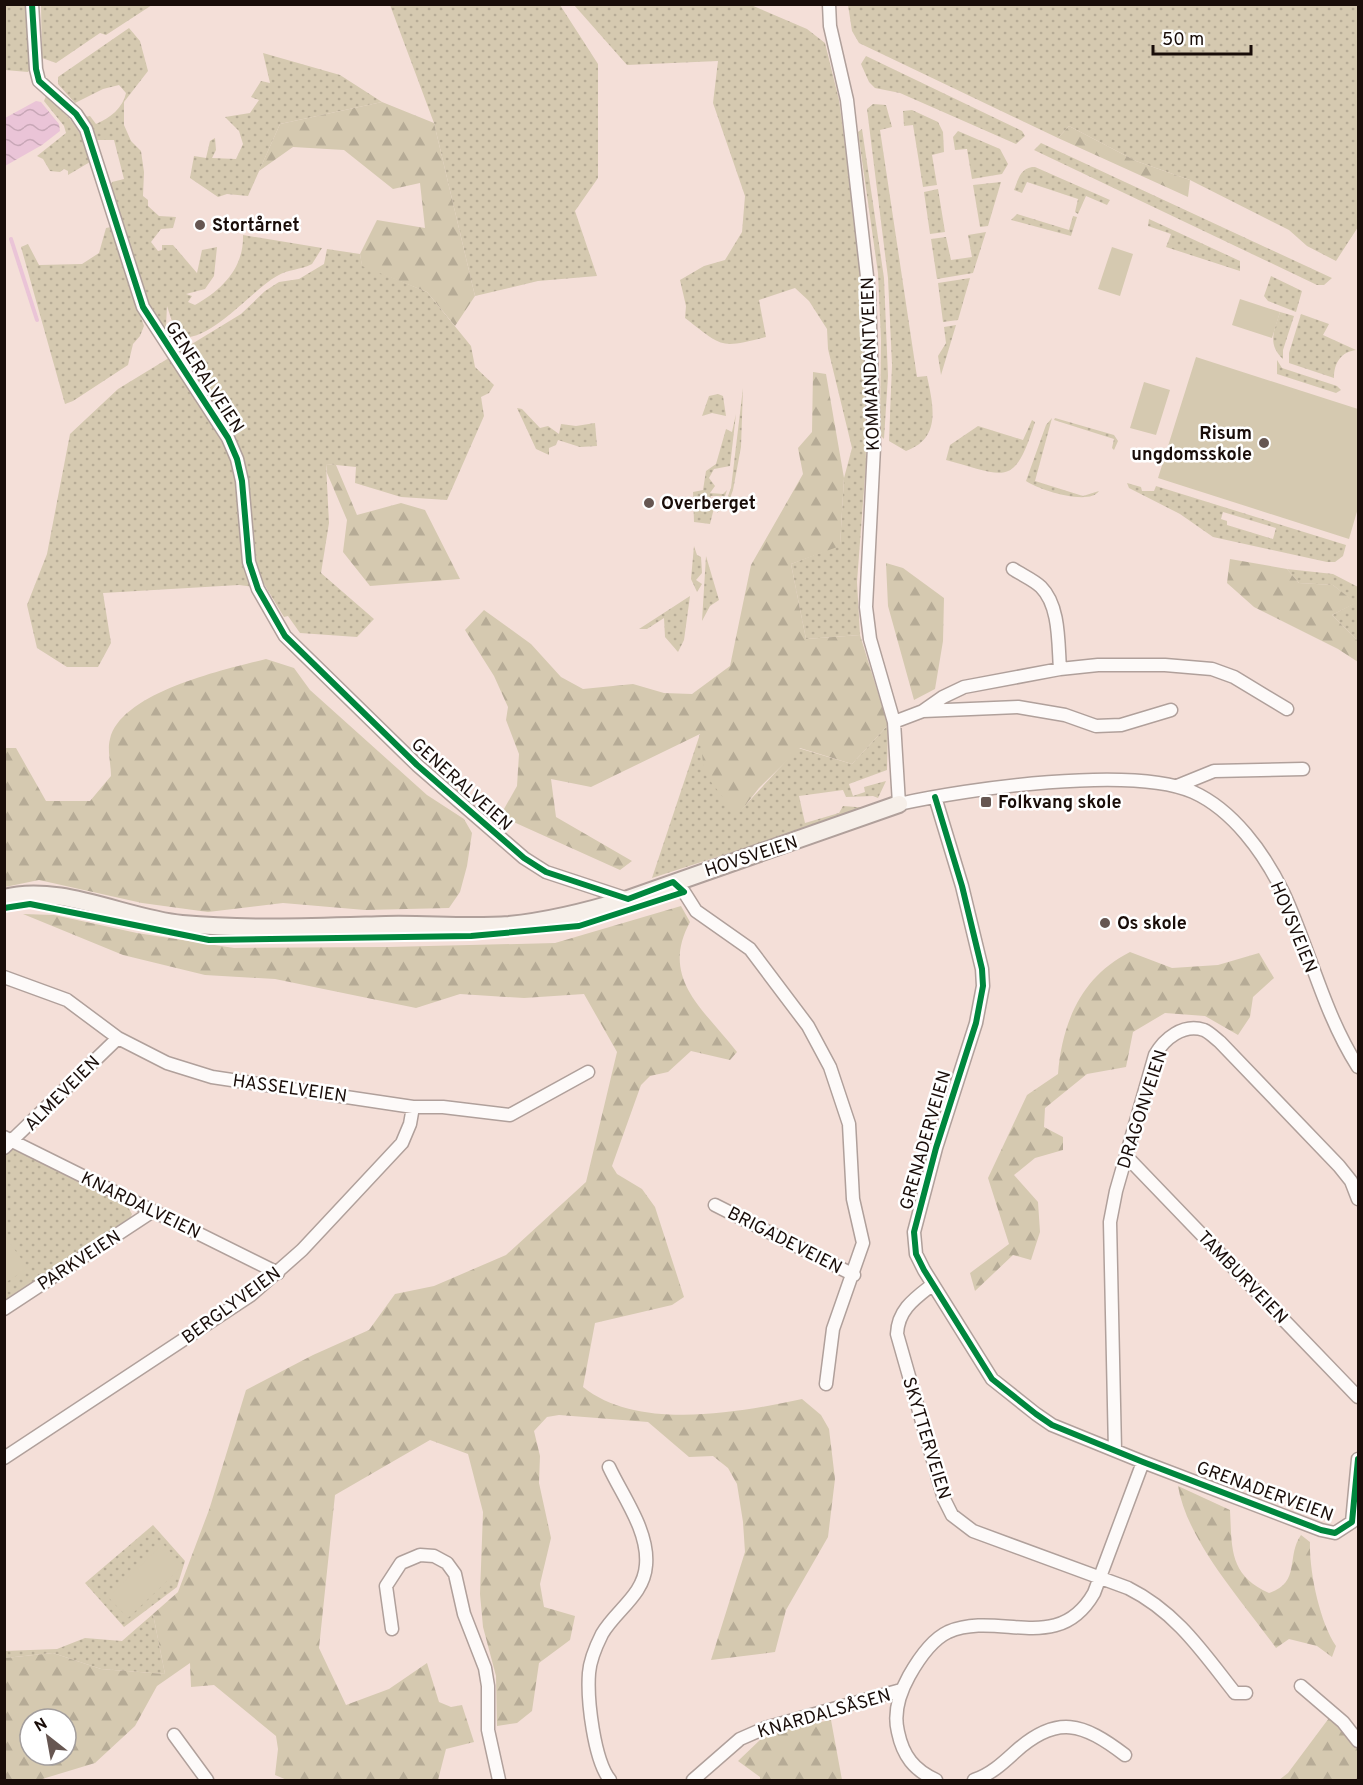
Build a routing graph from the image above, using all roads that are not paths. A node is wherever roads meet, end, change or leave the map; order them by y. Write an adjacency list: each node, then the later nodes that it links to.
1 (32, 4): 15 (street, GENERALVEIEN)
2 (829, 4): 8 (street, KOMMANDANTVEIEN)
3 (1013, 569): 4 (street)
4 (1060, 669): 5 (street); 7 (street)
5 (1287, 709)
6 (1171, 710): 7 (street)
7 (923, 711): 8 (street)
8 (894, 722): 12 (street, KOMMANDANTVEIEN)
9 (1303, 769): 10 (street, HOVSVEIEN)
10 (1177, 786): 11 (street, HOVSVEIEN); 18 (street, HOVSVEIEN)
11 (935, 797): 12 (street, HOVSVEIEN); 28 (street, GRENADERVEIEN)
12 (899, 804): 13 (street, HOVSVEIEN)
13 (673, 882): 15 (street, HOVSVEIEN); 27 (street, BRIGADEVEIEN)
14 (4, 898): 15 (street, HOVSVEIEN)
15 (628, 899)
16 (4, 977): 17 (street, HASSELVEIEN)
17 (118, 1038): 20 (street, HASSELVEIEN); 21 (street, ALMEVEIEN)
18 (1359, 1067)
19 (588, 1072): 20 (street, HASSELVEIEN)
20 (412, 1107): 26 (street, BERGLYVEIEN)
21 (8, 1142): 25 (street, KNARDALVEIEN)
22 (1127, 1157): 23 (street, DRAGONVEIEN); 31 (street, TAMBURVEIEN); 32 (street, DRAGONVEIEN)
23 (1359, 1199)
24 (715, 1205): 27 (street, BRIGADEVEIEN)
25 (153, 1211): 26 (street, KNARDALVEIEN); 29 (street, PARKVEIEN)
26 (278, 1273): 33 (street, BERGLYVEIEN)
27 (854, 1275): 30 (street, BRIGADEVEIEN)
28 (932, 1285): 32 (street, GRENADERVEIEN); 37 (street, SKYTTERVEIEN)
29 (4, 1309)
30 (826, 1384)
31 (1359, 1397)
32 (1115, 1450): 35 (street, GRENADERVEIEN)
33 (4, 1458)
34 (1359, 1459): 35 (street, GRENADERVEIEN)
35 (1143, 1462): 37 (street)
36 (609, 1467): 47 (street)
37 (1101, 1577): 40 (street); 41 (street, SKYTTERVEIEN)
38 (392, 1629): 46 (street)
39 (1301, 1686): 43 (street)
40 (901, 1690): 48 (street, KNARDALSÅSEN); 49 (street)
41 (1246, 1693)
42 (174, 1735): 45 (street)
43 (1359, 1741)
44 (1125, 1755): 50 (street)
45 (207, 1780)
46 (499, 1780)
47 (610, 1780)
48 (693, 1780)
49 (936, 1780)
50 (974, 1780)

